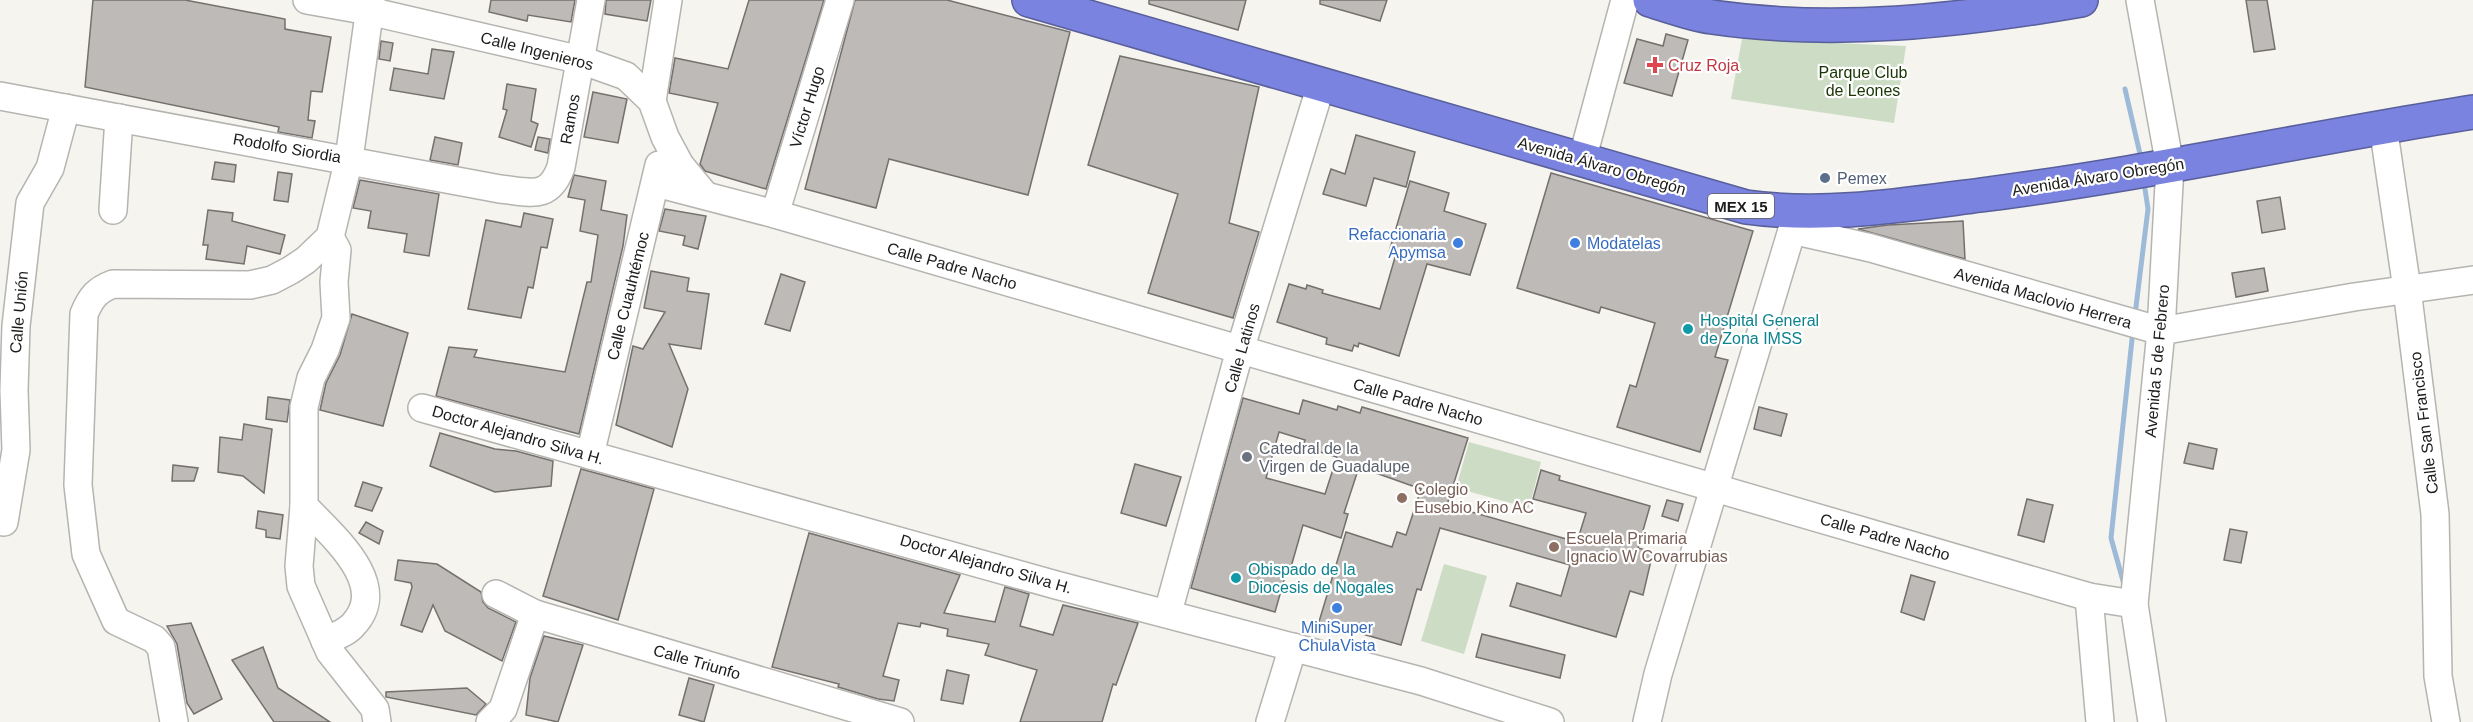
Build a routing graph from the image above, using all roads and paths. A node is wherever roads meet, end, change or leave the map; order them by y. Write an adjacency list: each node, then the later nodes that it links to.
1 (307, 0): 10 (street, Calle Ingenieros)
2 (591, 0): 11 (street, Ramos)
3 (668, 0): 14 (street)
4 (840, 0): 27 (street, Víctor Hugo)
5 (1029, 0): 12 (highway, Avenida Álvaro Obregón / MEX 15)
6 (1625, 0): 21 (street)
7 (1650, 0): 8 (highway)
8 (2080, 0)
9 (2140, 0): 22 (street, Avenida 5 de Febrero)
10 (370, 5): 11 (street, Calle Ingenieros); 20 (street)
11 (581, 60): 14 (street, Calle Ingenieros); 23 (street, Ramos)
12 (1322, 85): 21 (highway, Avenida Álvaro Obregón / MEX 15); 33 (street, Calle Latinos)
13 (0, 96): 15 (street, Rodolfo Siordia)
14 (652, 101): 19 (street, Calle Ingenieros)
15 (66, 108): 17 (street, Rodolfo Siordia); 38 (street, Calle Unión)
16 (2473, 112): 18 (highway, Avenida Álvaro Obregón / MEX 15)
17 (119, 118): 20 (street, Rodolfo Siordia); 26 (street)
18 (2383, 126): 22 (highway, Avenida Álvaro Obregón / MEX 15); 31 (street, Calle San Francisco)
19 (665, 137): 24 (street, Calle Cuauhtémoc); 25 (street, Calle Ingenieros)
20 (349, 159): 23 (street, Rodolfo Siordia); 29 (street)
21 (1582, 160): 28 (highway, Avenida Álvaro Obregón / MEX 15)
22 (2170, 166): 28 (highway, Avenida Álvaro Obregón / MEX 15); 32 (street, Avenida 5 de Febrero)
23 (561, 167)
24 (656, 183): 25 (street); 35 (street, Calle Cuauhtémoc)
25 (704, 194): 27 (street, Calle Padre Nacho)
26 (113, 210)
27 (775, 213): 33 (street, Calle Padre Nacho)
28 (1794, 221): 32 (street, Avenida Maclovio Herrera); 36 (street)
29 (330, 237): 37 (street); 47 (street)
30 (2473, 280): 31 (street, Avenida Maclovio Herrera)
31 (2407, 289): 32 (street, Avenida Maclovio Herrera); 55 (street, Calle San Francisco)
32 (2161, 331): 41 (street, Avenida 5 de Febrero)
33 (1240, 350): 36 (street, Calle Padre Nacho); 42 (street, Calle Latinos)
34 (422, 408): 35 (street, Doctor Alejandro Silva H.)
35 (590, 455): 42 (street, Doctor Alejandro Silva H.)
36 (1715, 486): 40 (street, Calle Padre Nacho); 52 (street)
37 (304, 506): 44 (street); 44 (street)
38 (4, 522)
39 (496, 594): 43 (street, Calle Triunfo)
40 (2089, 597): 41 (street, Calle Padre Nacho); 53 (street)
41 (2134, 604): 54 (street, Avenida 5 de Febrero)
42 (1168, 612): 45 (street, Doctor Alejandro Silva H.)
43 (535, 614): 48 (street); 49 (street, Calle Triunfo)
44 (325, 641): 46 (street)
45 (1293, 646): 50 (street); 51 (street, Doctor Alejandro Silva H.)
46 (384, 721)
47 (174, 722)
48 (490, 722)
49 (900, 722)
50 (1270, 722)
51 (1550, 722)
52 (1647, 722)
53 (2100, 722)
54 (2152, 722)
55 (2446, 722)

